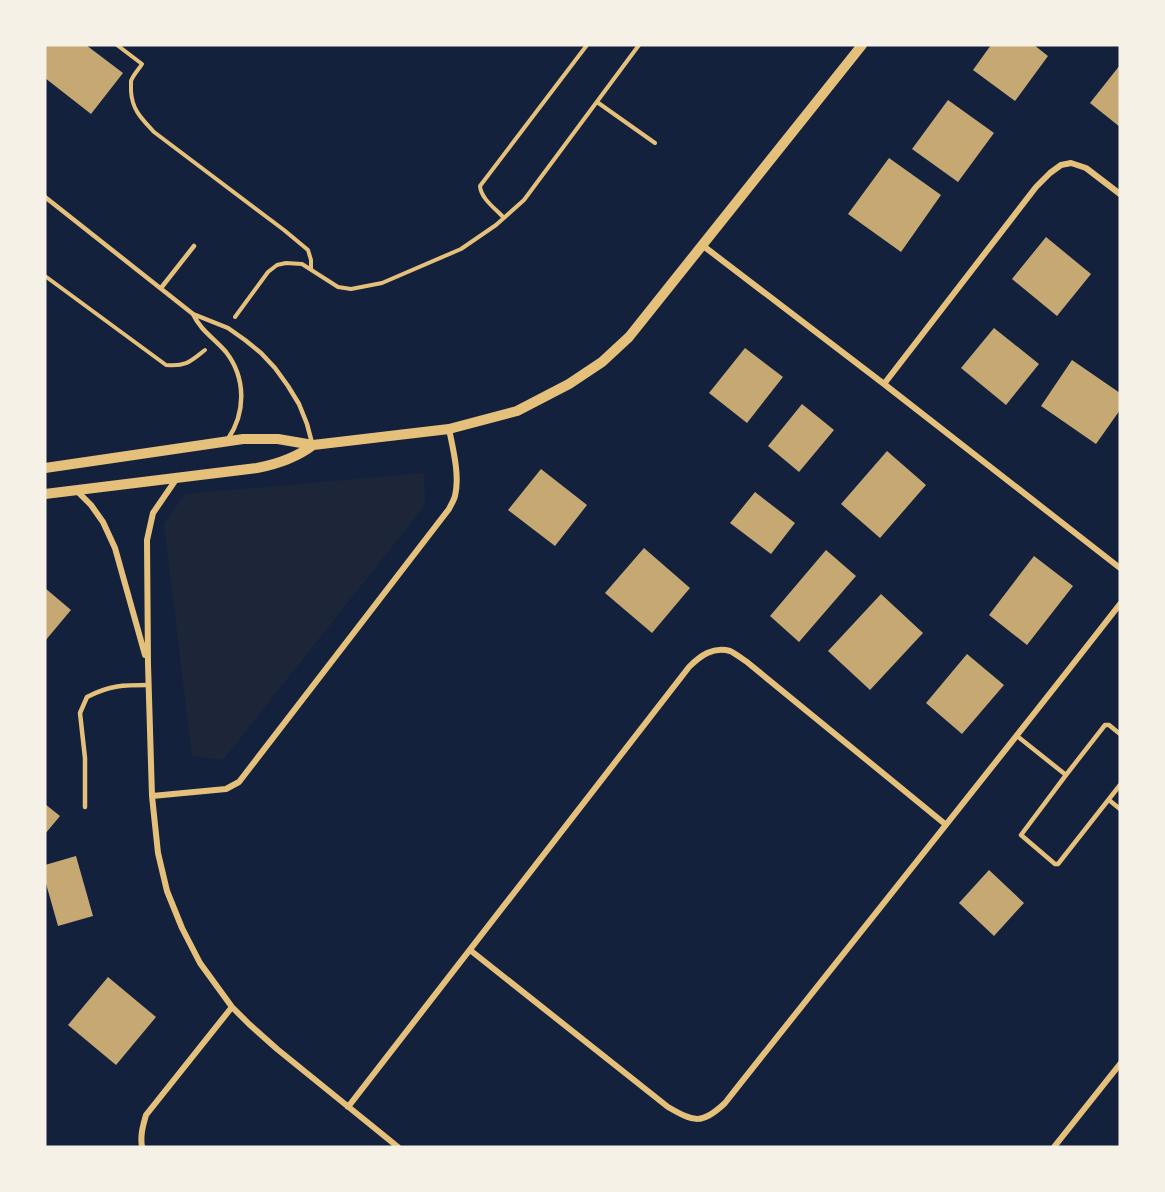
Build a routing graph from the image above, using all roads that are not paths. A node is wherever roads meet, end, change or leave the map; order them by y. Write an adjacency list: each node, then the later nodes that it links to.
1 (862, 45): 4 (street)
2 (1120, 194): 8 (street)
3 (45, 197): 6 (lane)
4 (702, 245): 8 (street); 9 (street)
5 (194, 246): 6 (lane)
6 (161, 288): 7 (lane)
7 (193, 314): 10 (lane); 11 (lane)
8 (884, 384): 16 (street)
9 (449, 429): 11 (street); 24 (street)
10 (226, 441): 11 (street); 12 (street)
11 (313, 445): 13 (street)
12 (45, 468)
13 (178, 477): 14 (street); 18 (street)
14 (76, 490): 15 (street); 18 (street)
15 (45, 494)
16 (1120, 568)
17 (1120, 604): 21 (street)
18 (148, 664): 19 (street)
19 (149, 685): 24 (street); 26 (lane)
20 (1120, 734): 22 (lane)
21 (1017, 736): 22 (lane); 28 (street)
22 (1066, 775): 25 (lane)
23 (1120, 785): 25 (lane)
24 (152, 796): 30 (street)
25 (1108, 800): 27 (lane)
26 (85, 807)
27 (1120, 809)
28 (945, 824): 29 (street); 29 (street)
29 (470, 950): 34 (street)
30 (232, 1007): 34 (street); 35 (street)
31 (1120, 1064): 32 (street)
32 (1115, 1071): 33 (street); 37 (street)
33 (1120, 1079)
34 (348, 1107): 36 (street)
35 (142, 1147)
36 (398, 1147)
37 (1054, 1147)

